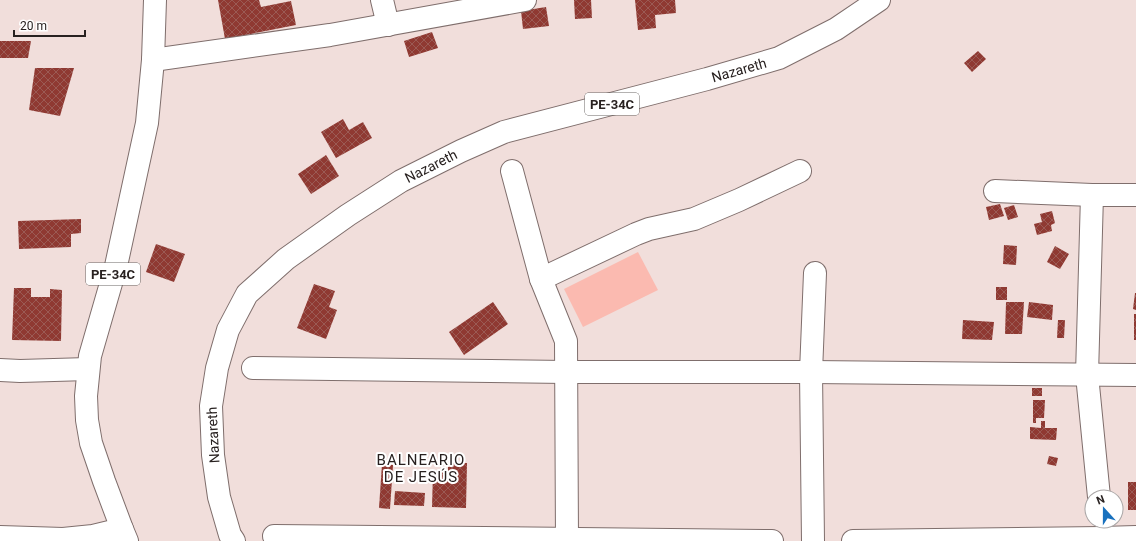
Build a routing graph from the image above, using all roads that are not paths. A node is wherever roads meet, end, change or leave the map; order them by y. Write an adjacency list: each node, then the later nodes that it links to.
1 (155, 0): 6 (street, PE-34C)
2 (382, 0): 5 (street)
3 (525, 0): 5 (street)
4 (879, 0): 28 (street, Nazareth / PE-34C)
5 (388, 25): 6 (street)
6 (153, 60): 15 (street, PE-34C)
7 (512, 171): 13 (street)
8 (800, 171): 13 (street)
9 (995, 191): 10 (street)
10 (1092, 195): 11 (street); 19 (street)
11 (1136, 195)
12 (815, 273): 18 (street)
13 (541, 279): 17 (street)
14 (253, 368): 17 (street)
15 (88, 369): 16 (street); 23 (street, PE-34C)
16 (0, 370)
17 (566, 372): 18 (street); 27 (street)
18 (811, 372): 19 (street); 30 (street)
19 (1088, 375): 20 (street); 21 (street)
20 (1136, 376)
21 (1098, 489)
22 (1102, 533): 26 (street); 31 (street)
23 (124, 535): 25 (street)
24 (274, 536): 27 (street)
25 (0, 537)
26 (1136, 537)
27 (567, 540): 29 (street)
28 (234, 541)
29 (772, 541)
30 (813, 541)
31 (853, 541)

